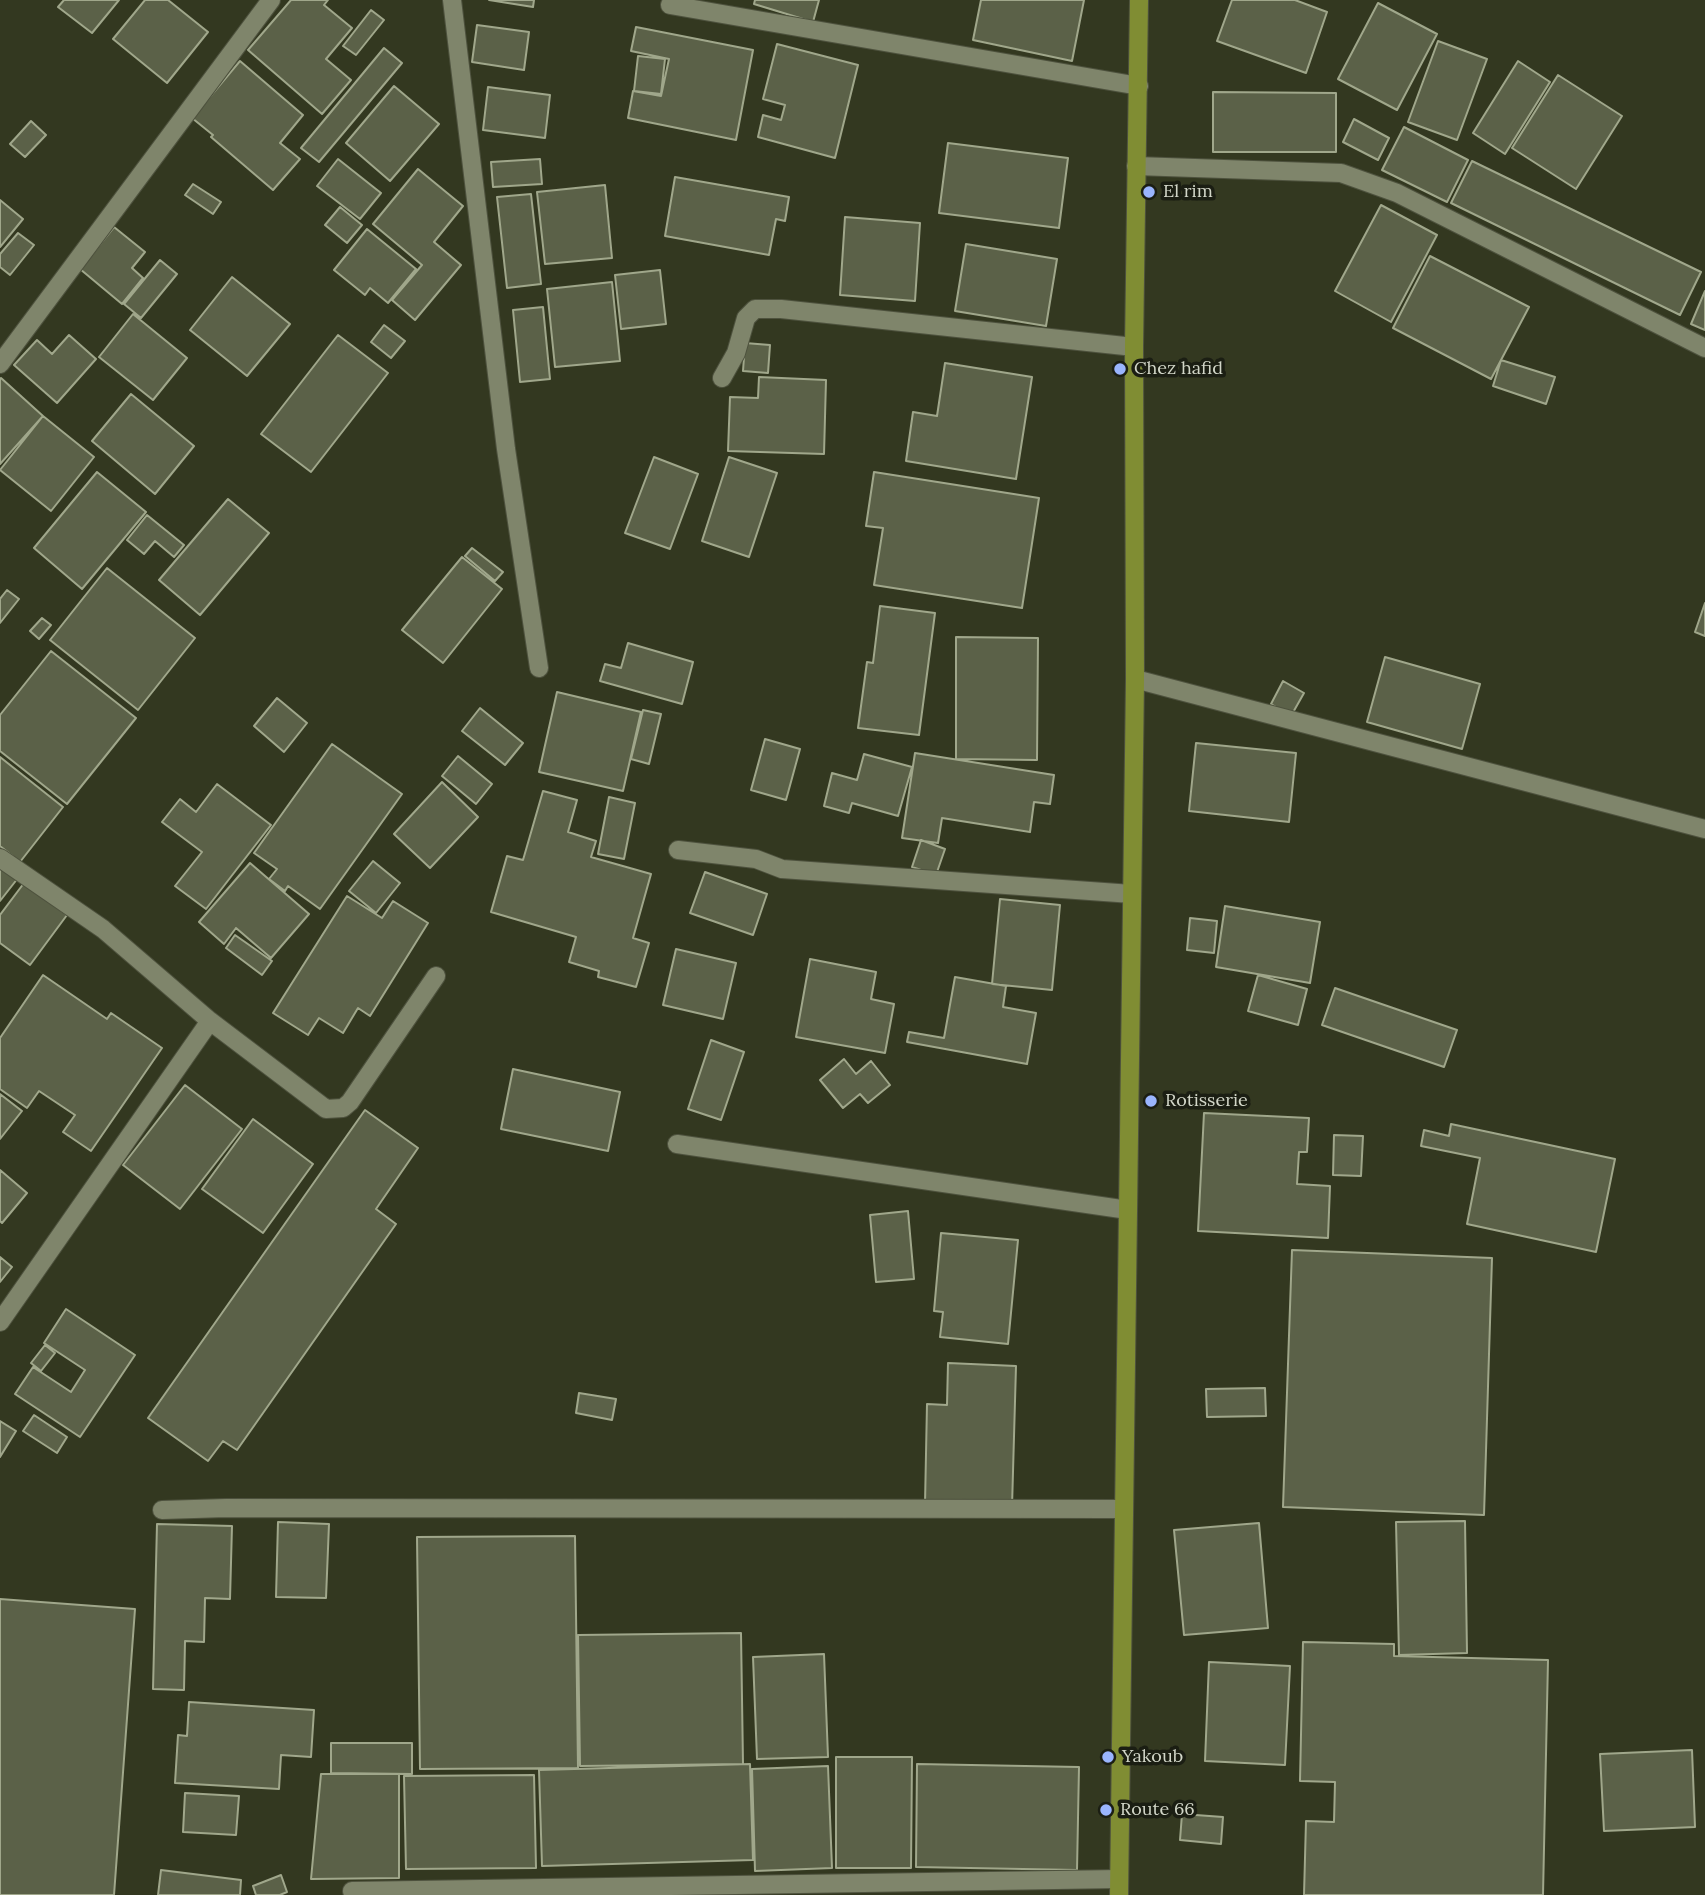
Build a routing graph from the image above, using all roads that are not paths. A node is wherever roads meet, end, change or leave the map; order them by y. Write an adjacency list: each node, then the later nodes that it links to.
1 (271, 0): 9 (street)
2 (452, 0): 11 (street)
3 (1139, 0): 5 (main road)
4 (670, 5): 5 (street)
5 (1139, 86): 6 (main road)
6 (1136, 166): 7 (main road); 8 (street)
7 (1134, 347): 10 (street); 12 (main road)
8 (1705, 348)
9 (0, 364)
10 (722, 378)
11 (540, 668)
12 (1135, 679): 13 (street); 16 (main road)
13 (1705, 829)
14 (678, 850): 16 (street)
15 (0, 858): 18 (street)
16 (1132, 894): 20 (main road)
17 (436, 976): 18 (street)
18 (210, 1021): 21 (street)
19 (677, 1144): 20 (street)
20 (1128, 1210): 22 (main road)
21 (0, 1322)
22 (1124, 1509): 23 (street); 24 (main road)
23 (162, 1510)
24 (1119, 1887): 25 (street)
25 (352, 1891)

